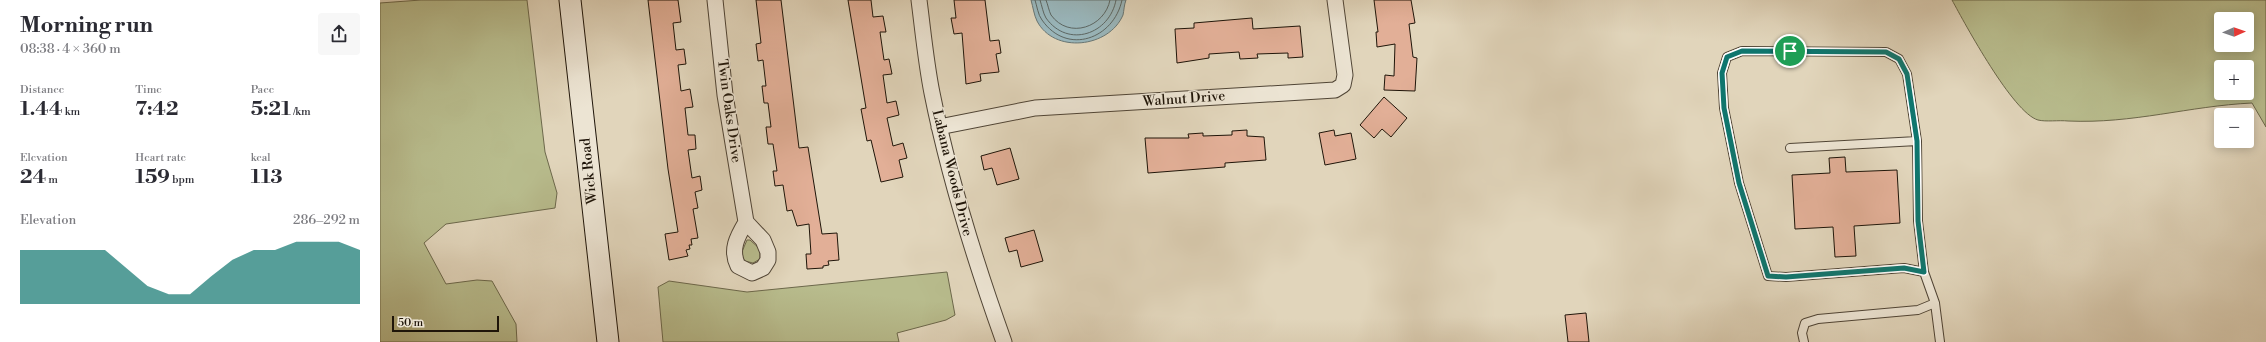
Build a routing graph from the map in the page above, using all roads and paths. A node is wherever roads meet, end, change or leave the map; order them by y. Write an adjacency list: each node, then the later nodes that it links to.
1 (570, 0): 11 (street, Wick Road)
2 (714, 0): 8 (street, Twin Oaks Drive)
3 (919, 0): 5 (street, Labana Woods Drive)
4 (1335, 0): 5 (street, Walnut Drive)
5 (939, 127): 12 (street, Labana Woods Drive)
6 (1917, 141): 7 (lane); 9 (lane); 9 (lane)
7 (1790, 148)
8 (746, 222)
9 (1924, 272): 10 (lane)
10 (1935, 303): 13 (lane); 14 (lane)
11 (608, 342)
12 (1004, 342)
13 (1804, 342)
14 (1940, 342)

